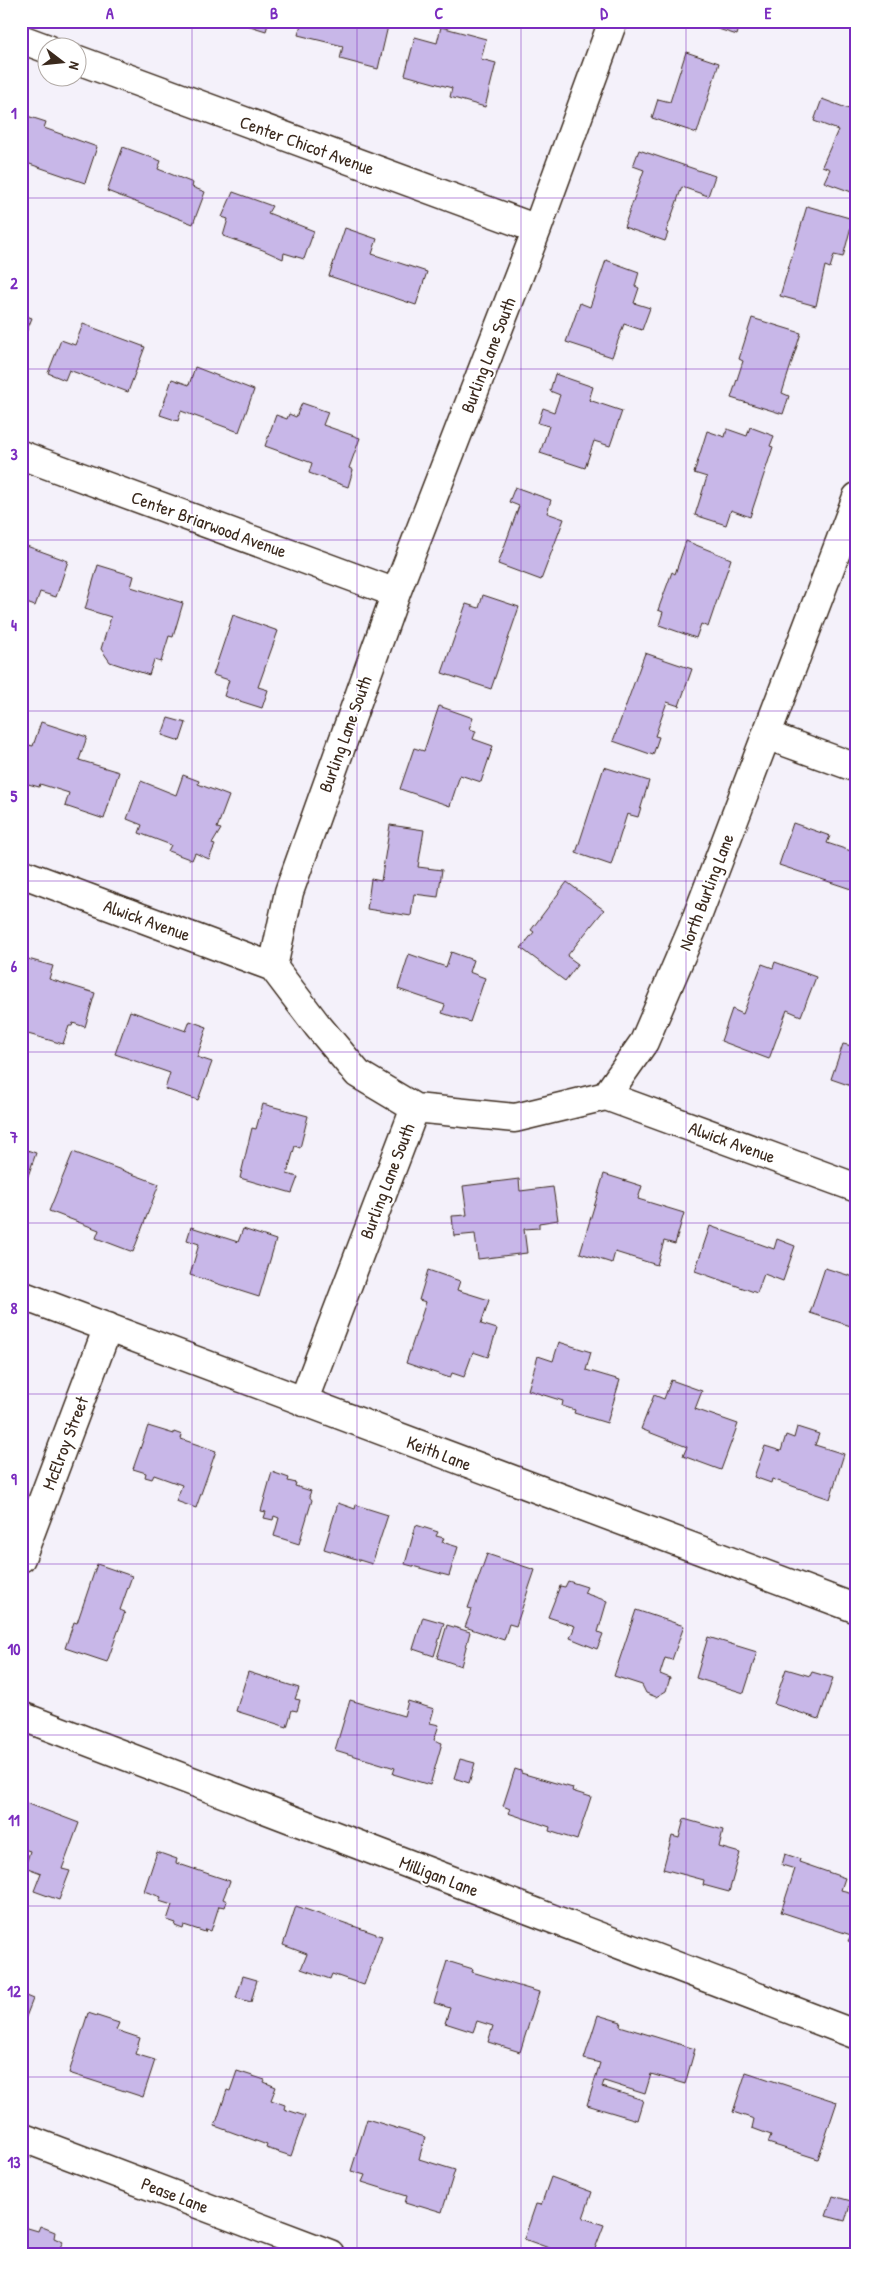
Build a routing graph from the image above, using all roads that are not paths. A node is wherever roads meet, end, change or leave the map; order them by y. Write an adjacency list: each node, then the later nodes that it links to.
1 (613, 21): 5 (street, Burling Lane South)
2 (21, 39): 3 (street)
3 (38, 45)
4 (88, 64): 5 (street, Center Chicot Avenue)
5 (537, 229): 8 (street, Burling Lane South)
6 (21, 455): 8 (street, Center Briarwood Avenue)
7 (857, 497): 9 (street, North Burling Lane)
8 (396, 593): 12 (street, Burling Lane South)
9 (766, 735): 10 (street); 13 (street, North Burling Lane)
10 (857, 768)
11 (21, 874): 12 (street, Alwick Avenue)
12 (273, 967): 14 (street, Burling Lane South)
13 (606, 1096): 14 (street); 15 (street, Alwick Avenue)
14 (415, 1108): 18 (street, Burling Lane South)
15 (857, 1188)
16 (21, 1295): 17 (street, Keith Lane)
17 (108, 1327): 18 (street, Keith Lane); 19 (street, McElroy Street)
18 (304, 1402): 20 (street, Keith Lane)
19 (21, 1558)
20 (857, 1609)
21 (21, 1716): 22 (street, Milligan Lane)
22 (857, 2035)
23 (21, 2137): 24 (street, Pease Lane)
24 (330, 2254)

